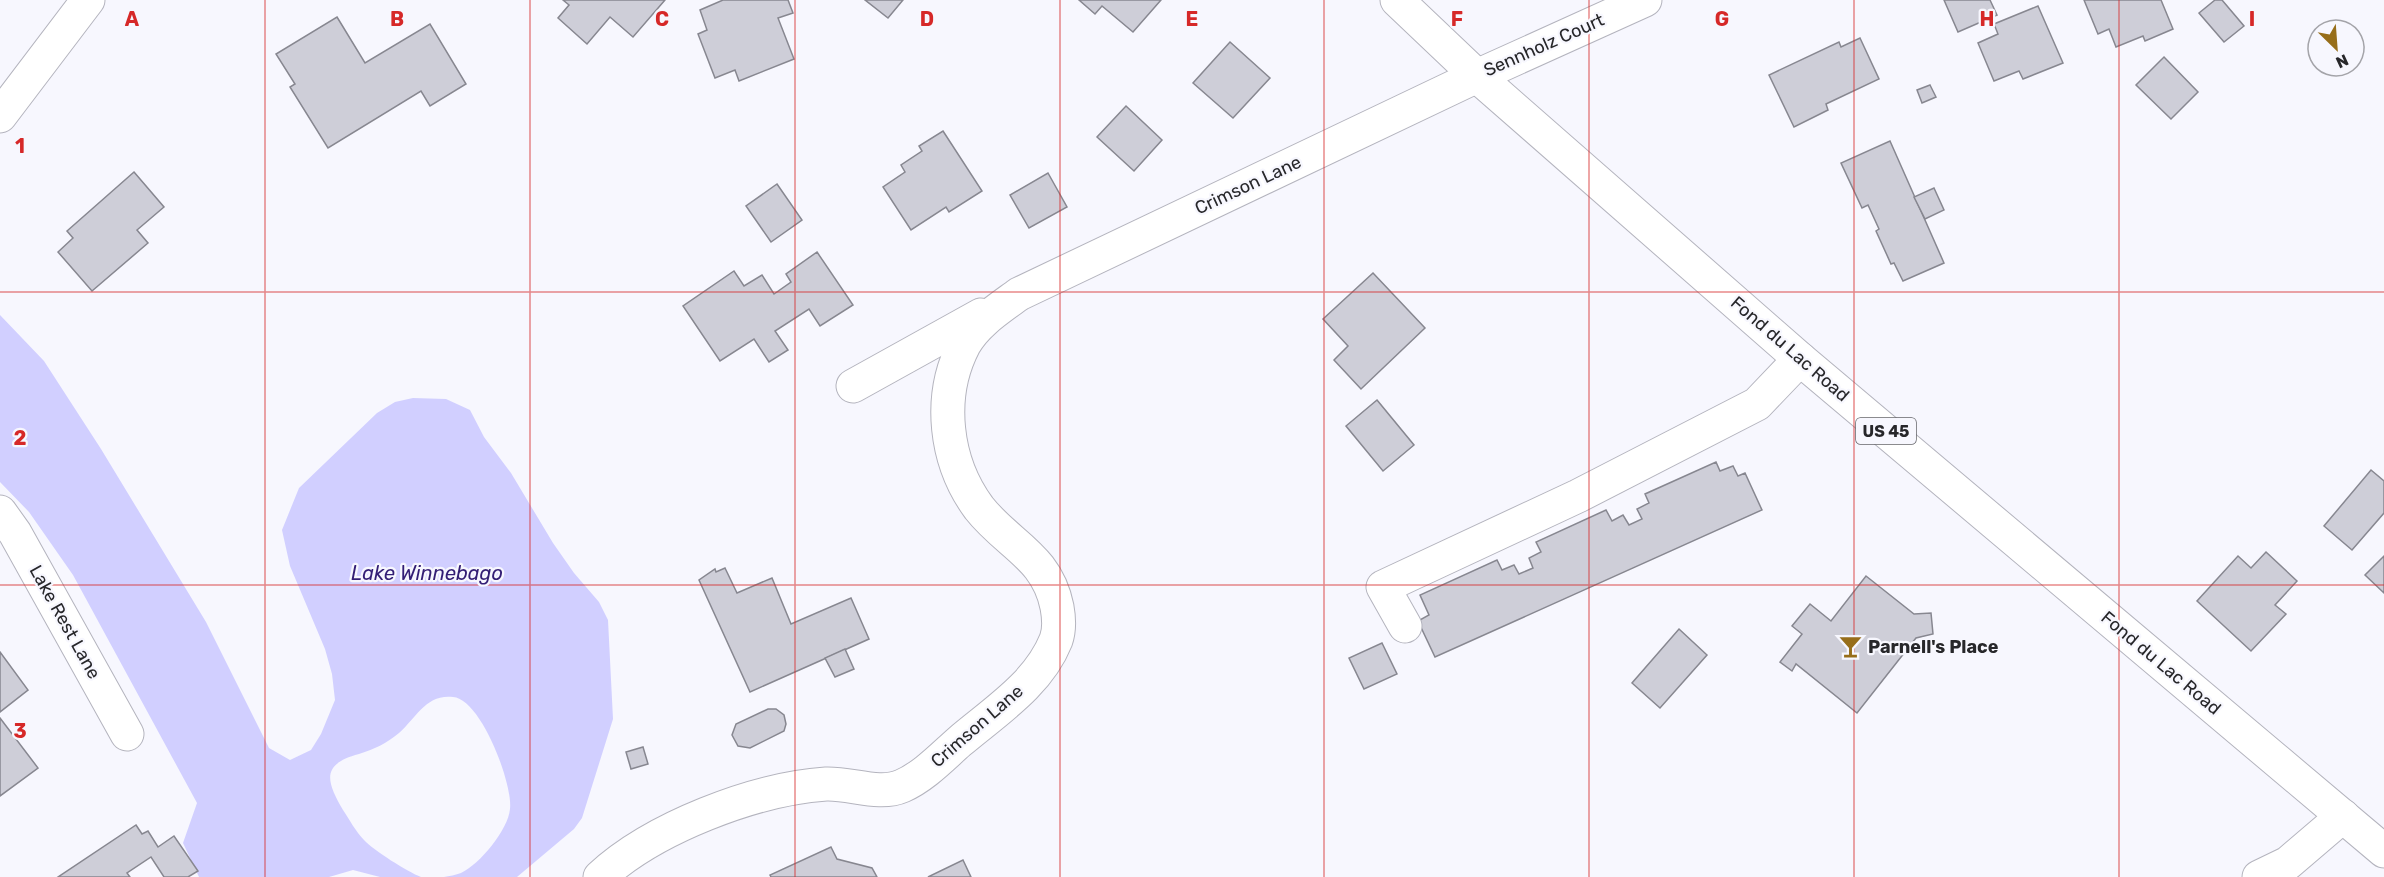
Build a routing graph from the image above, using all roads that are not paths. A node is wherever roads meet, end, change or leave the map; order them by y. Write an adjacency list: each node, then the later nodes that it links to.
1 (88, 0): 5 (street)
2 (1397, 0): 4 (street, Fond du Lac Road / US 45)
3 (1644, 0): 4 (street, Sennholz Court)
4 (1477, 76): 6 (street, Crimson Lane); 7 (street, Fond du Lac Road / US 45)
5 (0, 116)
6 (1020, 294): 8 (street, Crimson Lane); 14 (street, Crimson Lane)
7 (1800, 359): 10 (street); 12 (street, Fond du Lac Road / US 45)
8 (853, 386)
9 (0, 512): 11 (street, Lake Rest Lane)
10 (1405, 626)
11 (127, 734)
12 (2343, 816): 13 (street, Fond du Lac Road / US 45); 15 (street)
13 (2384, 851)
14 (600, 877)
15 (2259, 877)

